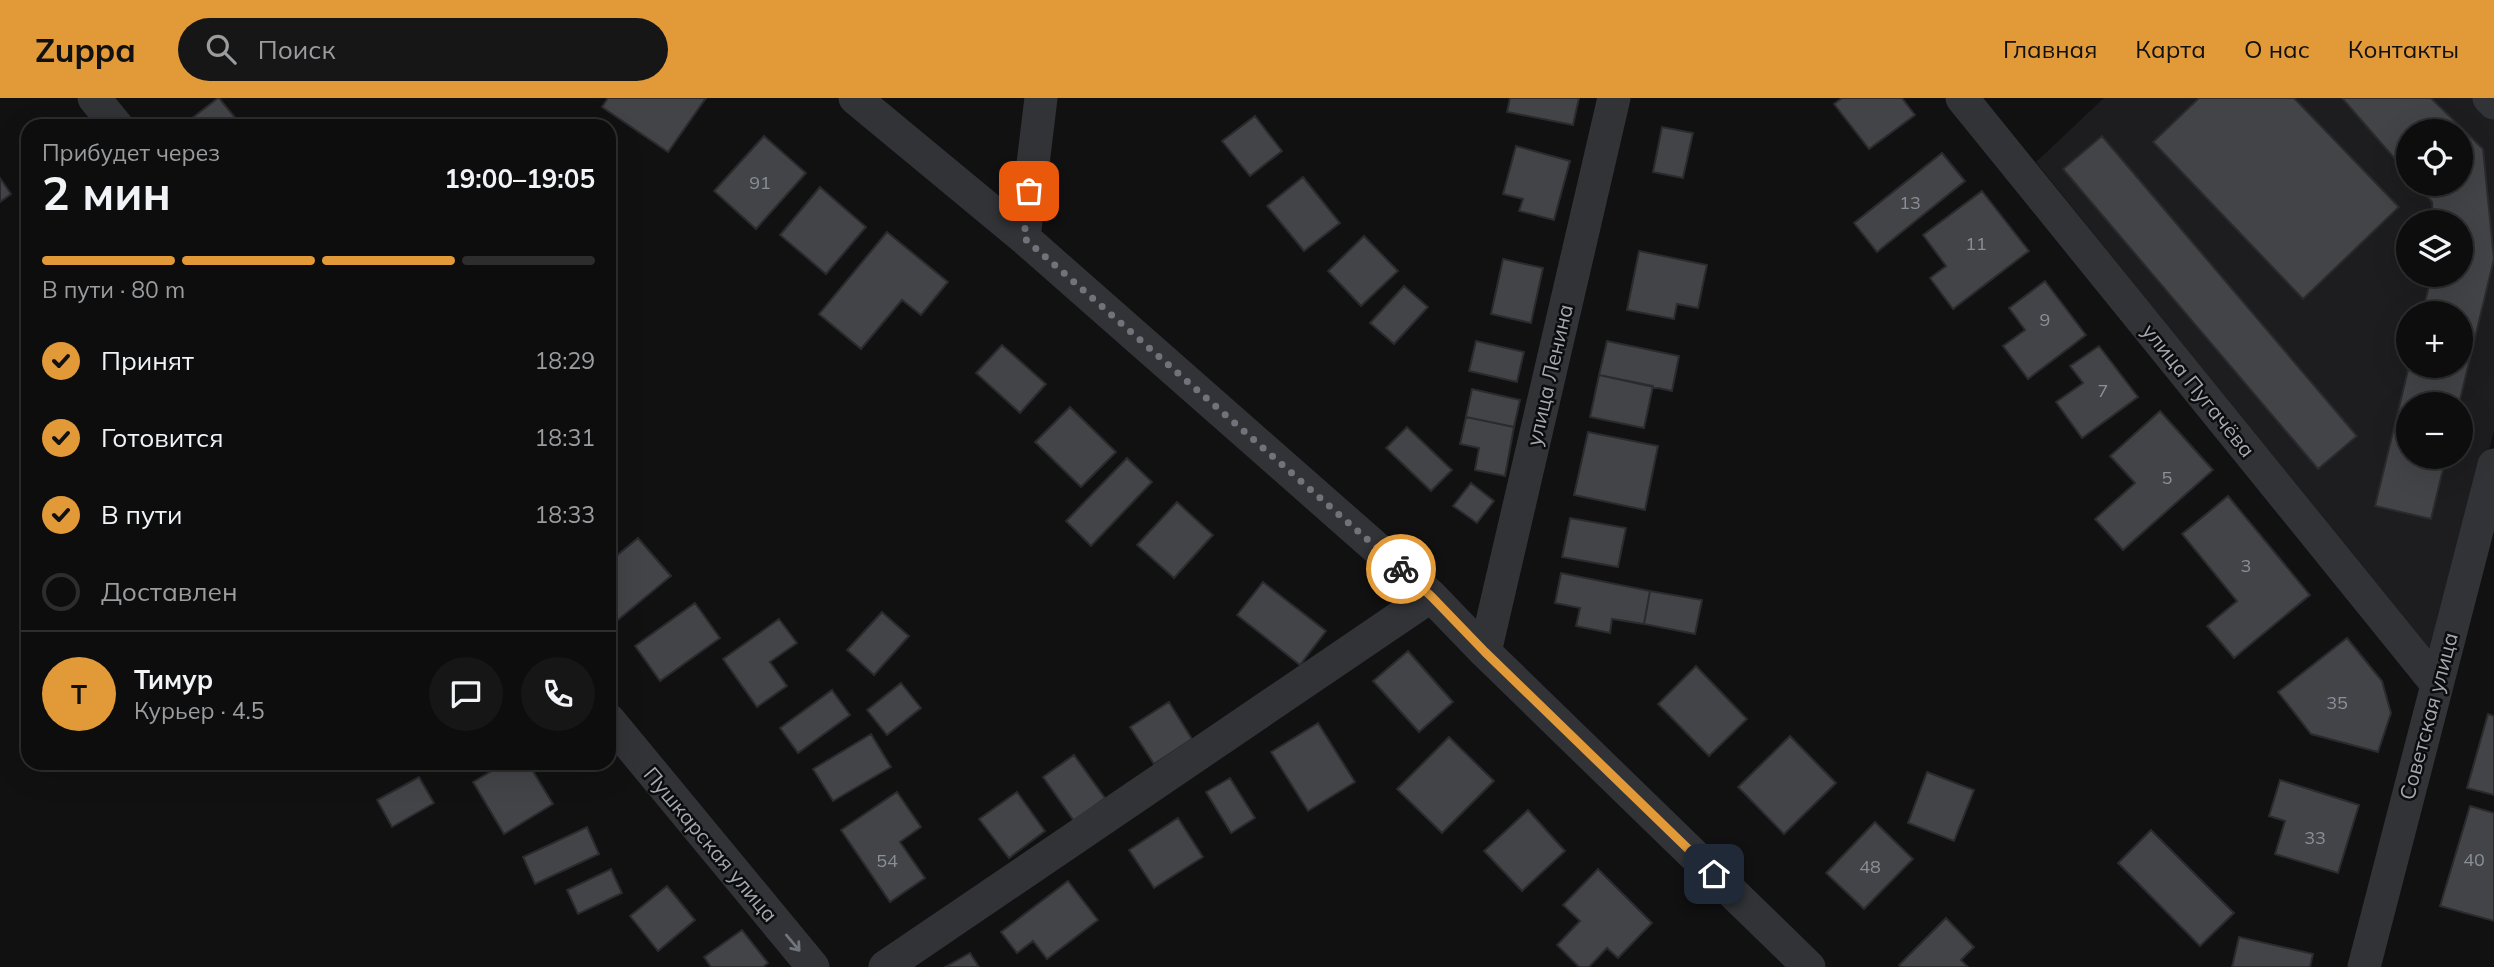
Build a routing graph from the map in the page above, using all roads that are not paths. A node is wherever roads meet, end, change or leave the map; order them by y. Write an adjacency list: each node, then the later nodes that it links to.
1 (94, 98): 8 (street)
2 (855, 98): 9 (street)
3 (1041, 98): 9 (street)
4 (1614, 98): 12 (street, улица Ленина)
5 (1962, 98): 13 (street, улица Пугачёва)
6 (2489, 98): 7 (street)
7 (2494, 103)
8 (111, 119)
9 (1024, 238): 11 (street)
10 (2494, 465): 13 (street, Советская улица)
11 (1431, 596): 12 (street); 16 (street)
12 (1485, 652): 17 (street)
13 (2436, 683): 18 (street, Советская улица)
14 (616, 728): 15 (street, Пушкарская улица, one-way to 15)
15 (813, 967)
16 (885, 967)
17 (1809, 967)
18 (2364, 967)

